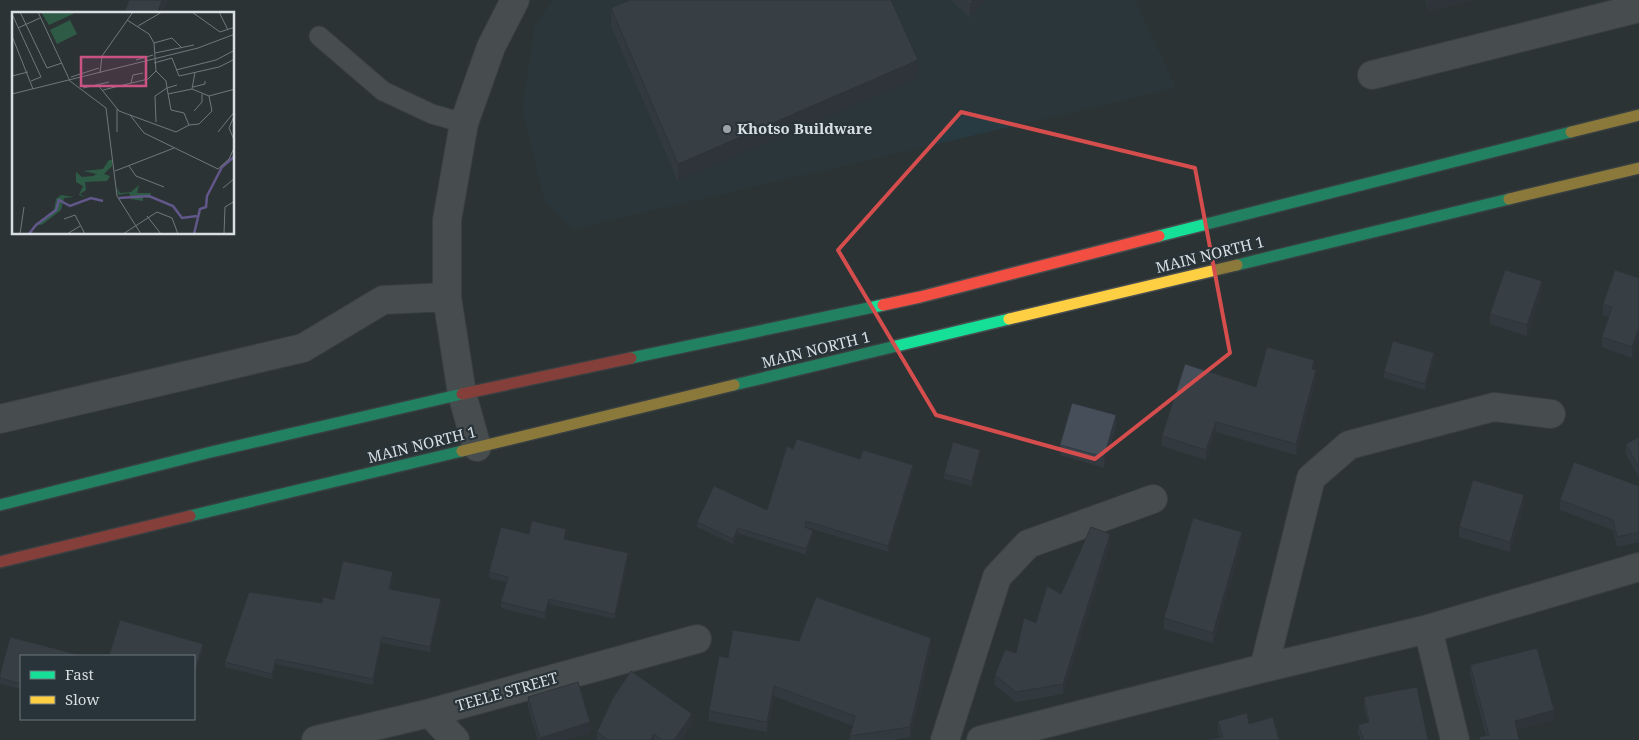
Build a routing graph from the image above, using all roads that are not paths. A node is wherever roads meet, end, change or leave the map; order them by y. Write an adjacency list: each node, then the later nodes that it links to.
1 (515, 0): 6 (street)
2 (1639, 8): 4 (street)
3 (319, 36): 6 (lane)
4 (1372, 75)
5 (1639, 115): 9 (main road, MAIN NORTH 1)
6 (464, 123): 8 (street)
7 (1639, 168): 12 (main road, MAIN NORTH 1)
8 (447, 297): 9 (street); 11 (street)
9 (462, 394): 12 (street); 14 (main road, MAIN NORTH 1)
10 (1551, 414): 19 (street)
11 (0, 419)
12 (477, 447): 15 (main road, MAIN NORTH 1)
13 (1153, 500): 24 (street)
14 (0, 505)
15 (0, 562)
16 (1639, 567): 17 (street)
17 (1428, 629): 19 (street); 26 (street)
18 (697, 639): 20 (street, TEELE STREET)
19 (1264, 668): 21 (street)
20 (430, 713): 22 (street, TEELE STREET); 23 (street)
21 (1045, 732): 25 (street)
22 (316, 740)
23 (455, 740)
24 (945, 740)
25 (981, 740)
26 (1455, 740)

